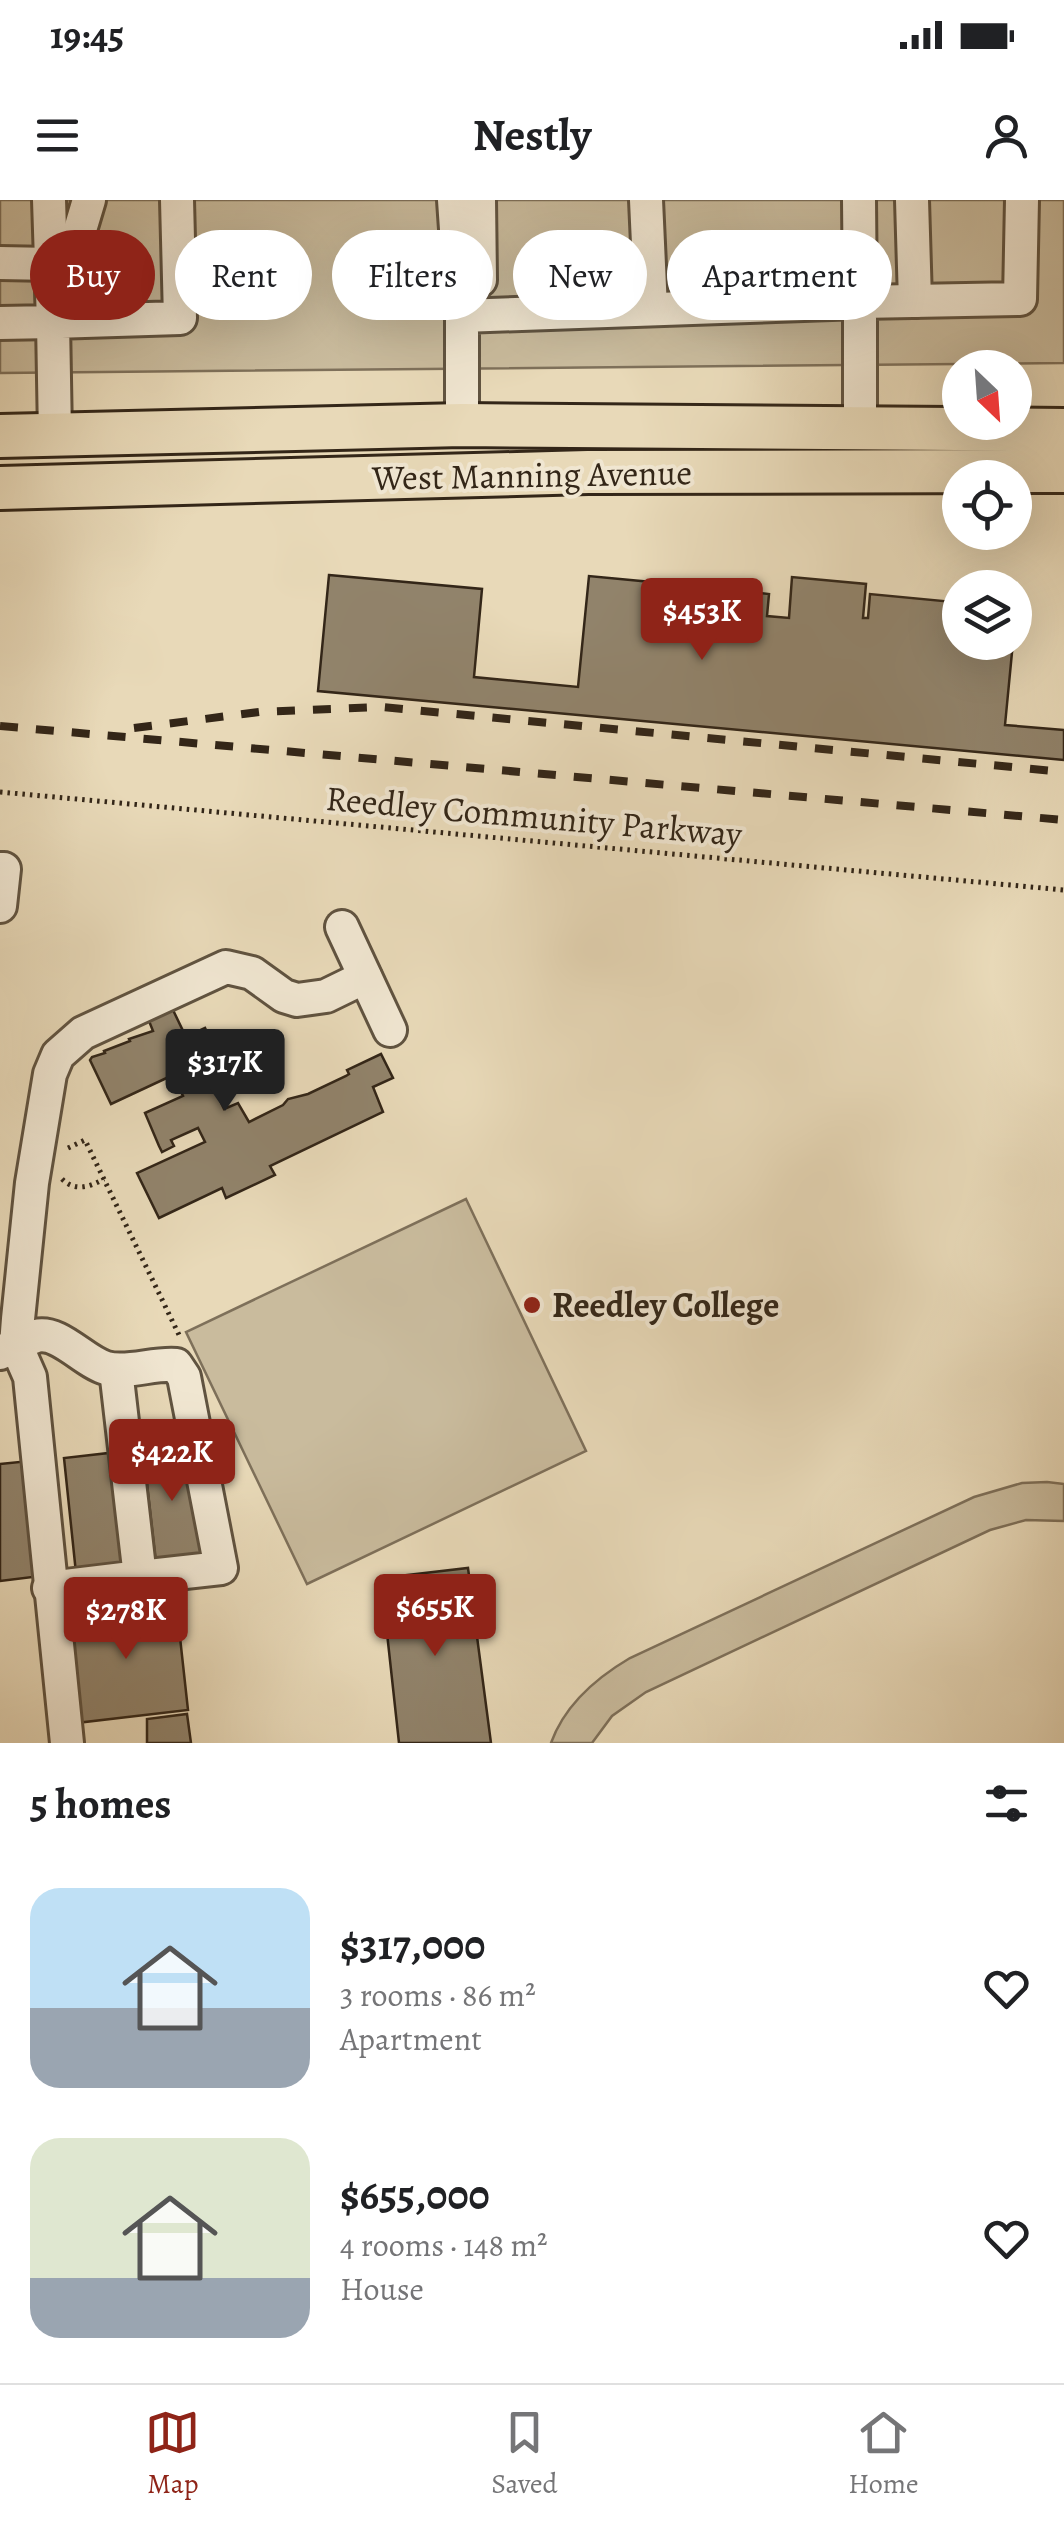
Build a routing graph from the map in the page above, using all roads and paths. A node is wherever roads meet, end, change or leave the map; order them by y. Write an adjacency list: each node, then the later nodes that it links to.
1 (49, 200): 11 (lane)
2 (177, 200): 24 (lane)
3 (454, 200): 12 (lane)
4 (479, 200): 13 (lane)
5 (646, 200): 19 (lane)
6 (663, 200): 19 (lane)
7 (859, 200): 14 (lane)
8 (912, 200): 18 (lane)
9 (1022, 200): 18 (lane)
10 (86, 204): 24 (lane)
11 (50, 230)
12 (458, 230)
13 (477, 230)
14 (859, 230)
15 (0, 263): 16 (lane)
16 (30, 264)
17 (892, 301): 18 (lane)
18 (915, 301)
19 (659, 308): 20 (lane); 21 (lane)
20 (667, 308)
21 (493, 315)
22 (471, 320): 26 (lane)
23 (860, 320): 27 (lane)
24 (64, 321): 25 (lane); 29 (lane)
25 (0, 323)
26 (462, 425): 27 (main road, West Manning Avenue); 29 (main road, West Manning Avenue)
27 (860, 428): 28 (main road, West Manning Avenue)
28 (1064, 430)
29 (55, 435): 30 (main road, West Manning Avenue)
30 (0, 436)
31 (1064, 471): 32 (main road, West Manning Avenue)
32 (0, 488)
33 (0, 792): 35 (path, Reedley Community Parkway)
34 (0, 869): 36 (lane)
35 (1064, 890)
36 (0, 906)
37 (342, 927): 38 (lane)
38 (365, 977): 39 (lane); 44 (lane)
39 (390, 1030)
40 (61, 1152): 42 (path)
41 (58, 1170): 42 (path)
42 (104, 1179): 43 (path)
43 (184, 1346)
44 (8, 1349): 45 (lane); 47 (lane)
45 (116, 1370): 46 (lane); 46 (lane)
46 (140, 1578): 47 (lane)
47 (49, 1588): 48 (lane)
48 (66, 1743)

